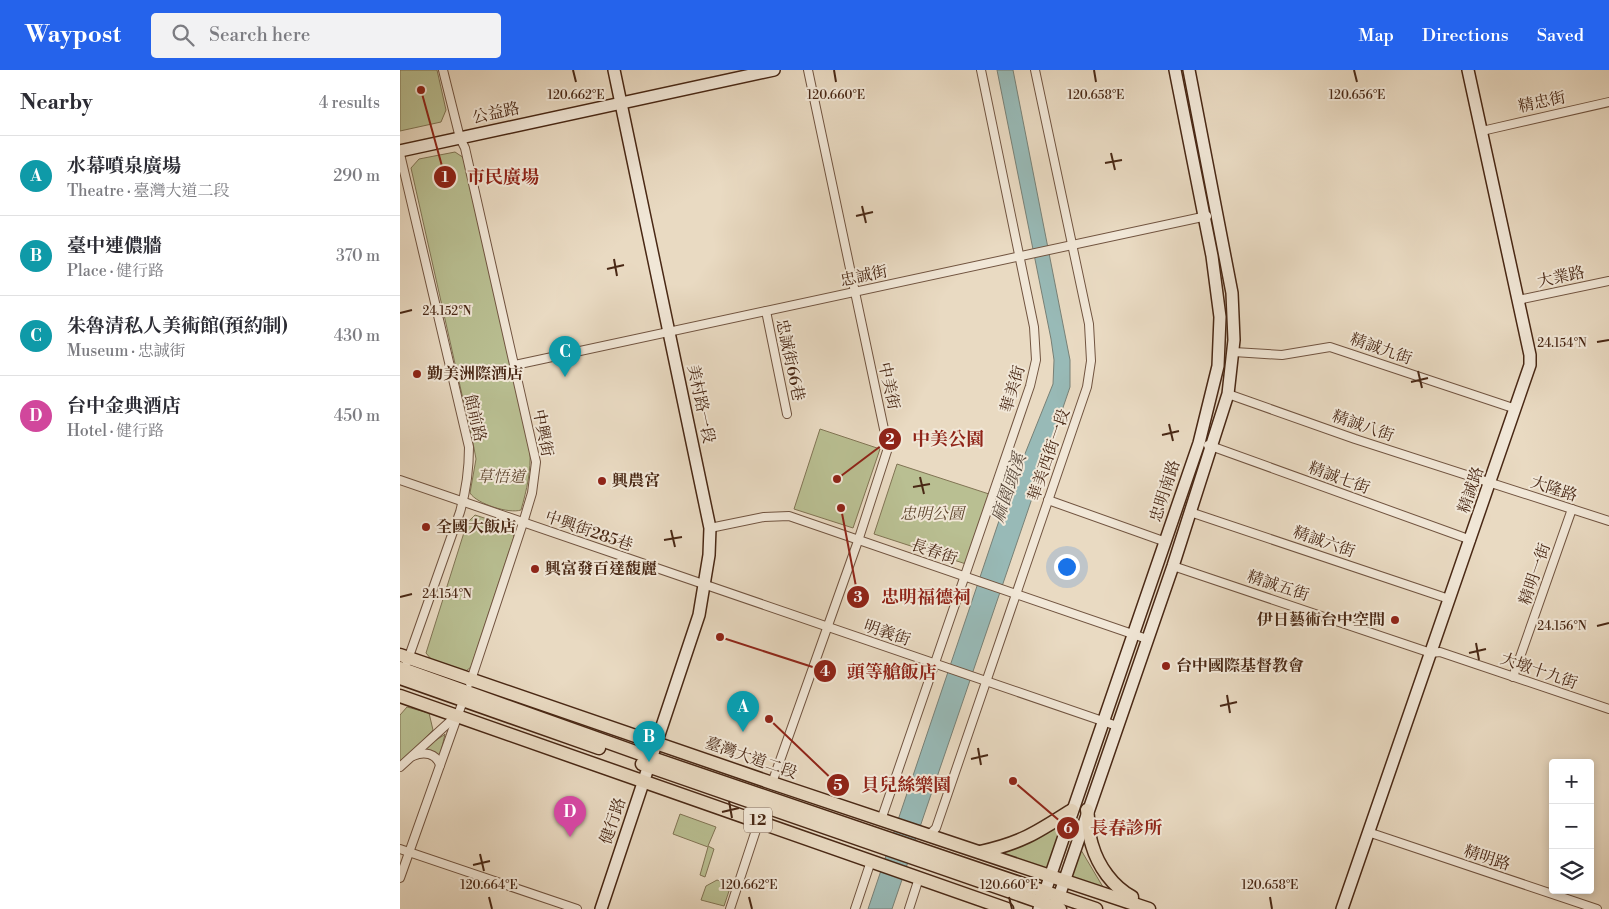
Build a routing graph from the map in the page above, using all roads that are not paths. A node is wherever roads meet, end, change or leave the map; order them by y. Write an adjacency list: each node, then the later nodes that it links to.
1 (443, 70): 13 (street, 中興街)
2 (614, 70): 11 (main road, 美村路一段)
3 (774, 70): 11 (main road, 公益路)
4 (808, 70): 20 (street, 中美街)
5 (981, 70): 18 (street, 華美街)
6 (1035, 70): 17 (street, 華美西街一段)
7 (1176, 70): 16 (main road, 忠明南路)
8 (1189, 70): 15 (main road, 忠明南路)
9 (1468, 70): 12 (main road, 精誠路)
10 (1609, 102): 12 (street, 精忠街)
11 (621, 103): 13 (main road, 公益路); 23 (main road, 美村路一段)
12 (1482, 131): 21 (main road, 精誠路)
13 (460, 138): 14 (main road, 公益路); 25 (street, 中興街)
14 (400, 152): 34 (street, 館前路)
15 (1219, 214): 16 (street, 忠誠街); 24 (main road, 忠明南路)
16 (1204, 217): 17 (street, 忠誠街); 29 (main road, 忠明南路)
17 (1068, 246): 18 (street, 忠誠街); 33 (street, 華美西街一段)
18 (1022, 256): 20 (street, 忠誠街); 44 (street, 華美街)
19 (1609, 281): 21 (street, 大業路)
20 (855, 292): 22 (street, 忠誠街); 41 (street, 中美街)
21 (1518, 300): 27 (main road, 精誠路)
22 (766, 311): 23 (street, 忠誠街); 28 (street, 忠誠街66巷)
23 (670, 332): 25 (street, 忠誠街); 39 (main road, 美村路一段)
24 (1234, 352): 26 (main road, 忠明南路); 27 (street, 精誠九街)
25 (515, 365): 38 (street, 中興街)
26 (1228, 394): 30 (main road, 忠明南路); 32 (street, 精誠八街)
27 (1516, 409): 32 (main road, 精誠路)
28 (787, 414)
29 (1199, 443): 30 (street, 精誠七街); 42 (main road, 忠明南路)
30 (1212, 447): 36 (main road, 忠明南路); 40 (street, 精誠七街)
31 (400, 480): 34 (street, 中興街285巷)
32 (1491, 483): 35 (street, 大隆路); 40 (main road, 精誠路)
33 (1048, 500): 42 (street); 46 (street, 華美西街一段)
34 (463, 501): 38 (street, 中興街285巷); 53 (street, 館前路)
35 (1572, 509): 37 (street, 大隆路); 54 (street, 精明一街)
36 (1190, 512): 43 (main road, 忠明南路); 47 (street, 精誠六街)
37 (1609, 521)
38 (523, 523): 45 (street, 中興街285巷); 56 (street, 中興街)
39 (710, 528): 41 (street, 長春街); 45 (main road, 美村路一段)
40 (1471, 540): 47 (main road, 精誠路)
41 (858, 541): 44 (street, 長春街); 48 (street, 中美街)
42 (1166, 542): 49 (main road, 忠明南路)
43 (1173, 566): 50 (main road, 忠明南路); 51 (street, 精誠五街)
44 (968, 578): 46 (street, 長春街); 52 (street, 華美街)
45 (705, 587): 48 (street, 明義街); 62 (main road, 美村路一段)
46 (1014, 594): 49 (street, 長春街); 55 (street, 華美西街一段)
47 (1450, 600): 51 (main road, 精誠路)
48 (827, 627): 52 (street, 明義街); 68 (street, 中美街)
49 (1134, 635): 50 (street, 長春街); 60 (main road, 忠明南路)
50 (1147, 639): 61 (main road, 忠明南路)
51 (1431, 653): 54 (street, 大墩十九街); 73 (main road, 精誠路)
52 (938, 664): 55 (street, 明義街); 71 (street, 華美街)
53 (402, 670): 56 (main road, 臺灣大道二段 / 12); 56 (main road, 臺灣大道二段 / 12)
54 (1513, 677): 58 (street, 大墩十九街)
55 (987, 681): 60 (street, 明義街); 74 (street, 華美西街一段)
56 (467, 690): 59 (street, 中興街); 62 (main road, 臺灣大道二段 / 12); 64 (main road, 臺灣大道二段 / 12)
57 (400, 696): 59 (main road, 12)
58 (1609, 709)
59 (458, 714): 63 (street); 65 (street, 中興街); 67 (main road, 12)
60 (1104, 721): 61 (street, 明義街); 69 (main road, 忠明南路)
61 (1117, 726): 70 (main road, 忠明南路)
62 (657, 743): 64 (main road, 健行路); 68 (main road, 臺灣大道二段 / 12)
63 (409, 758): 65 (street); 66 (street)
64 (650, 763): 67 (main road, 健行路); 83 (main road, 臺灣大道二段 / 12)
65 (440, 766): 76 (street, 中興街)
66 (400, 767)
67 (644, 781): 72 (main road, 12); 87 (main road, 健行路)
68 (772, 783): 71 (main road, 臺灣大道二段 / 12)
69 (1072, 810): 77 (main road); 79 (main road, 忠明南路)
70 (1087, 810): 82 (main road, 忠明南路); 94 (main road)
71 (880, 820): 74 (main road, 臺灣大道二段 / 12)
72 (759, 821): 78 (main road, 12); 88 (street)
73 (1368, 832): 95 (main road, 精誠路); 96 (street, 精明路)
74 (928, 836): 77 (main road, 臺灣大道二段 / 12)
75 (400, 849): 76 (street)
76 (409, 852): 80 (street, 中興街); 86 (street)
77 (978, 852): 79 (main road, 臺灣大道二段 / 12)
78 (871, 861): 81 (main road, 12); 89 (street)
79 (1050, 876): 82 (main road, 臺灣大道二段 / 12); 83 (main road, 忠明南路)
80 (400, 878)
81 (920, 878): 84 (main road, 12); 90 (street)
82 (1064, 880): 85 (main road, 忠明南路); 93 (main road, 臺灣大道二段 / 12)
83 (1042, 901): 85 (main road, 臺灣大道二段 / 12)
84 (991, 906): 91 (main road, 12)
85 (1057, 906): 92 (main road, 臺灣大道二段 / 12)
86 (577, 909)
87 (601, 909)
88 (730, 909)
89 (855, 909)
90 (909, 909)
91 (1007, 909)
92 (1096, 909)
93 (1150, 909)
94 (1154, 909)
95 (1342, 909)
96 (1597, 909)

